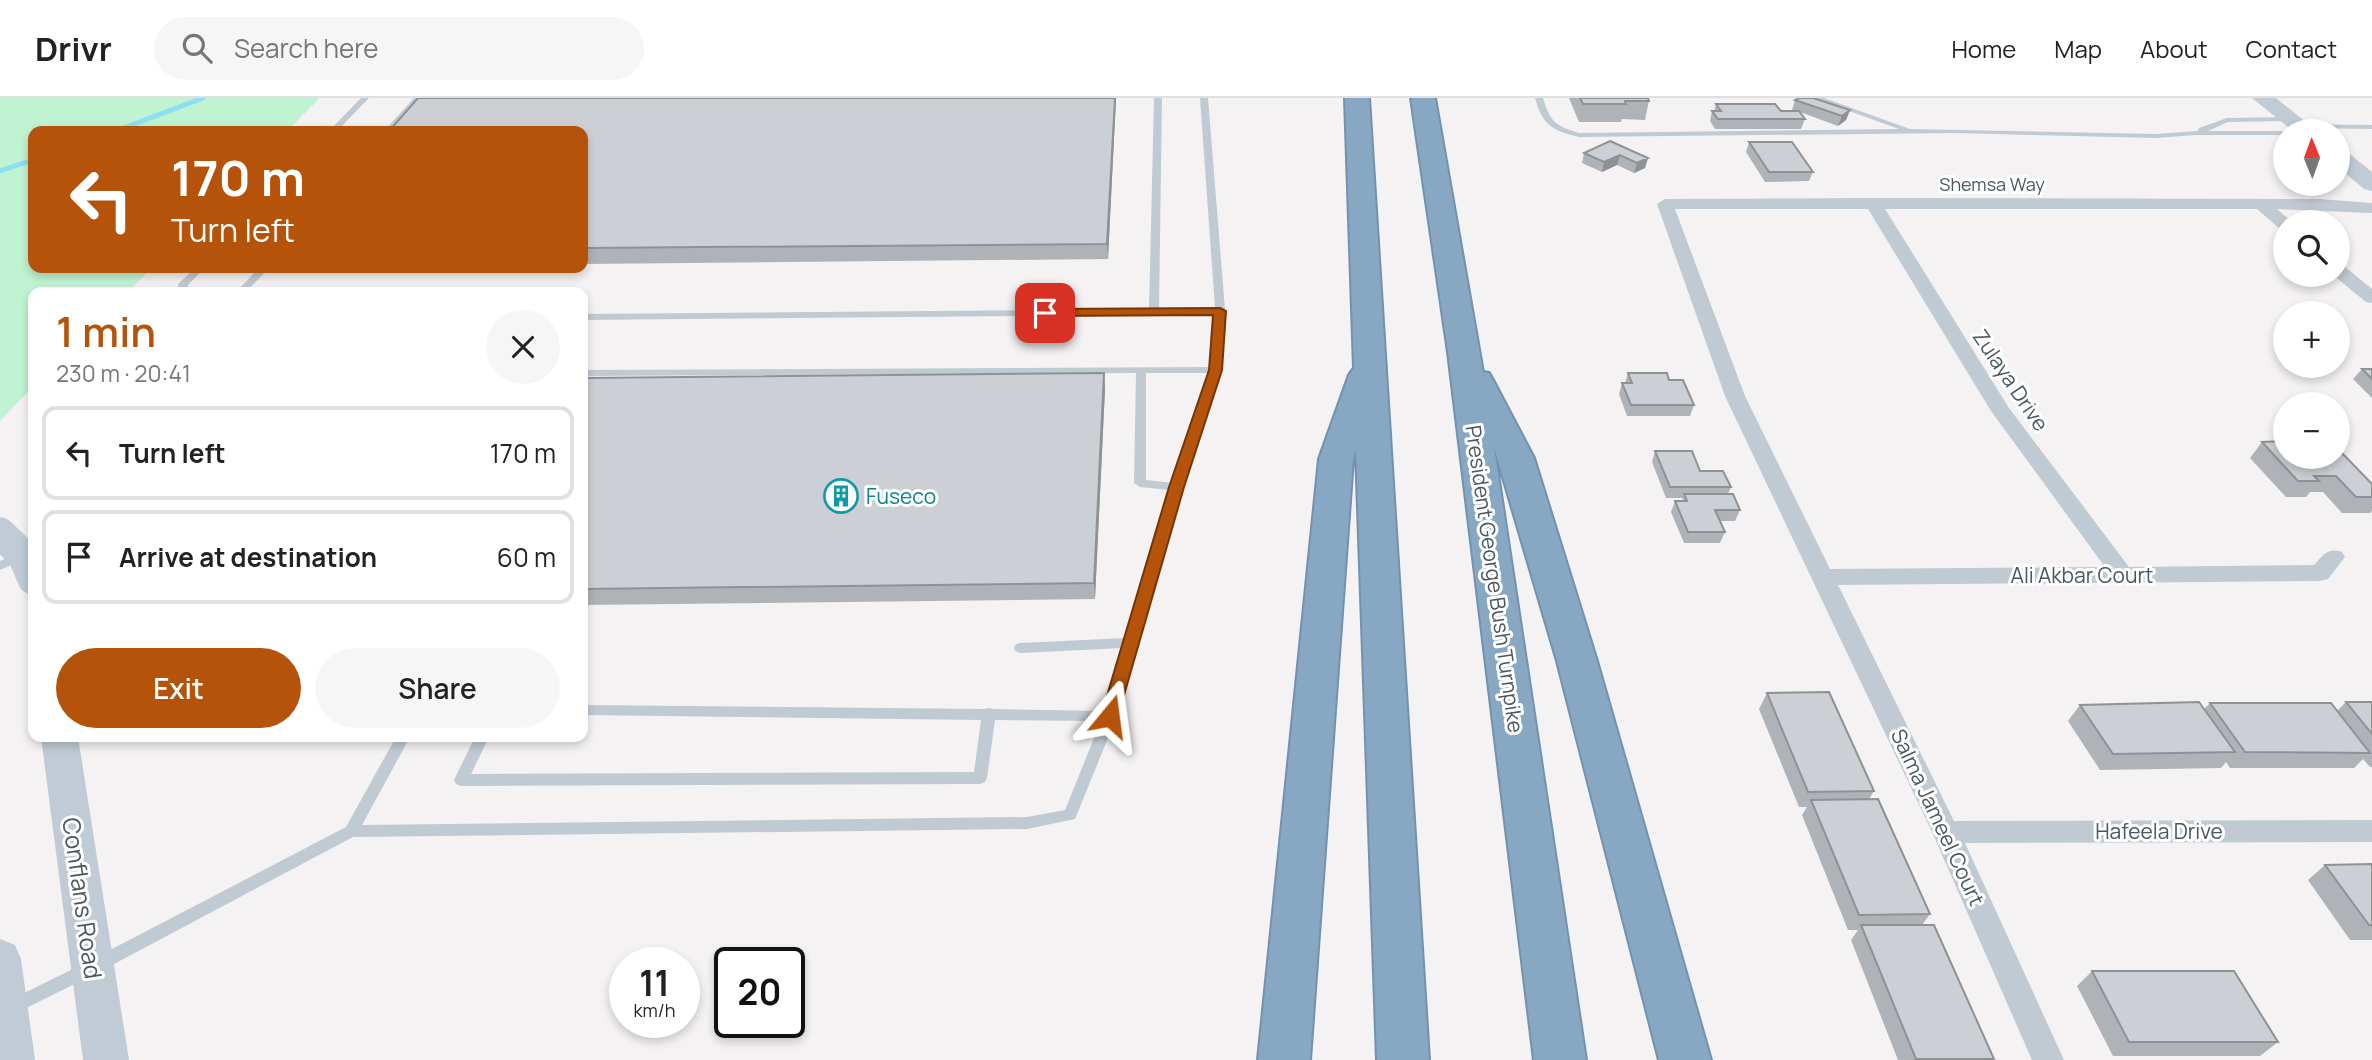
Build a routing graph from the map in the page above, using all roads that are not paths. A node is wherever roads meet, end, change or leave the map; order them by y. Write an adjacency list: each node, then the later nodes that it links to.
1 (365, 98): 13 (lane)
2 (418, 98): 14 (lane)
3 (1158, 98): 37 (lane)
4 (1204, 98): 36 (lane)
5 (1357, 98): 39 (highway)
6 (1423, 98): 20 (highway, President George Bush Turnpike)
7 (1441, 98): 20 (highway)
8 (1539, 98): 18 (lane)
9 (1817, 98): 18 (lane)
10 (2263, 98): 11 (street)
11 (2287, 119)
12 (2273, 125): 19 (lane)
13 (338, 126)
14 (393, 126)
15 (2350, 127): 16 (lane)
16 (2372, 127)
17 (2273, 128): 19 (lane)
18 (1914, 132): 19 (lane)
19 (2195, 133)
20 (1429, 137): 40 (highway, President George Bush Turnpike)
21 (2350, 166): 22 (street)
22 (2372, 184)
23 (2372, 196): 26 (street, Shemsa Way)
24 (1873, 203): 25 (street, Shemsa Way); 27 (street, Shemsa Way); 48 (street, Zulaya Drive)
25 (2261, 204): 26 (street, Shemsa Way); 29 (street)
26 (2319, 204): 28 (street, Shemsa Way)
27 (1665, 205): 49 (street, Salma Jameel Court)
28 (2372, 208)
29 (2273, 214)
30 (195, 273): 33 (lane)
31 (259, 273): 34 (lane)
32 (2350, 280): 35 (street)
33 (183, 287)
34 (247, 287)
35 (2372, 298)
36 (1220, 311): 37 (lane); 42 (lane)
37 (1154, 312): 38 (lane)
38 (588, 317)
39 (1370, 352): 66 (highway); 67 (highway)
40 (1464, 352): 68 (highway, President George Bush Turnpike); 69 (highway)
41 (1141, 370): 42 (lane); 43 (lane); 44 (lane)
42 (1216, 370): 44 (lane)
43 (588, 373)
44 (1177, 487): 50 (lane)
45 (0, 533): 47 (street, bridge)
46 (2334, 558): 48 (street, Ali Akbar Court)
47 (22, 563)
48 (2123, 575): 49 (street, Ali Akbar Court)
49 (1823, 577): 60 (street, Salma Jameel Court)
50 (1130, 643): 51 (lane); 54 (lane)
51 (1020, 648)
52 (588, 710): 53 (lane)
53 (989, 713): 54 (lane); 57 (lane)
54 (1110, 716): 58 (lane)
55 (60, 742): 62 (street, Conflans Road)
56 (400, 742): 58 (lane)
57 (480, 742)
58 (351, 831): 62 (lane)
59 (2372, 831): 60 (street, Hafeela Drive)
60 (1946, 832): 70 (street, Salma Jameel Court)
61 (0, 958): 63 (street)
62 (93, 967): 63 (lane); 65 (street, Conflans Road)
63 (6, 1009): 64 (street)
64 (12, 1060)
65 (106, 1060)
66 (1284, 1060)
67 (1403, 1060)
68 (1560, 1060)
69 (1685, 1060)
70 (2048, 1060)

